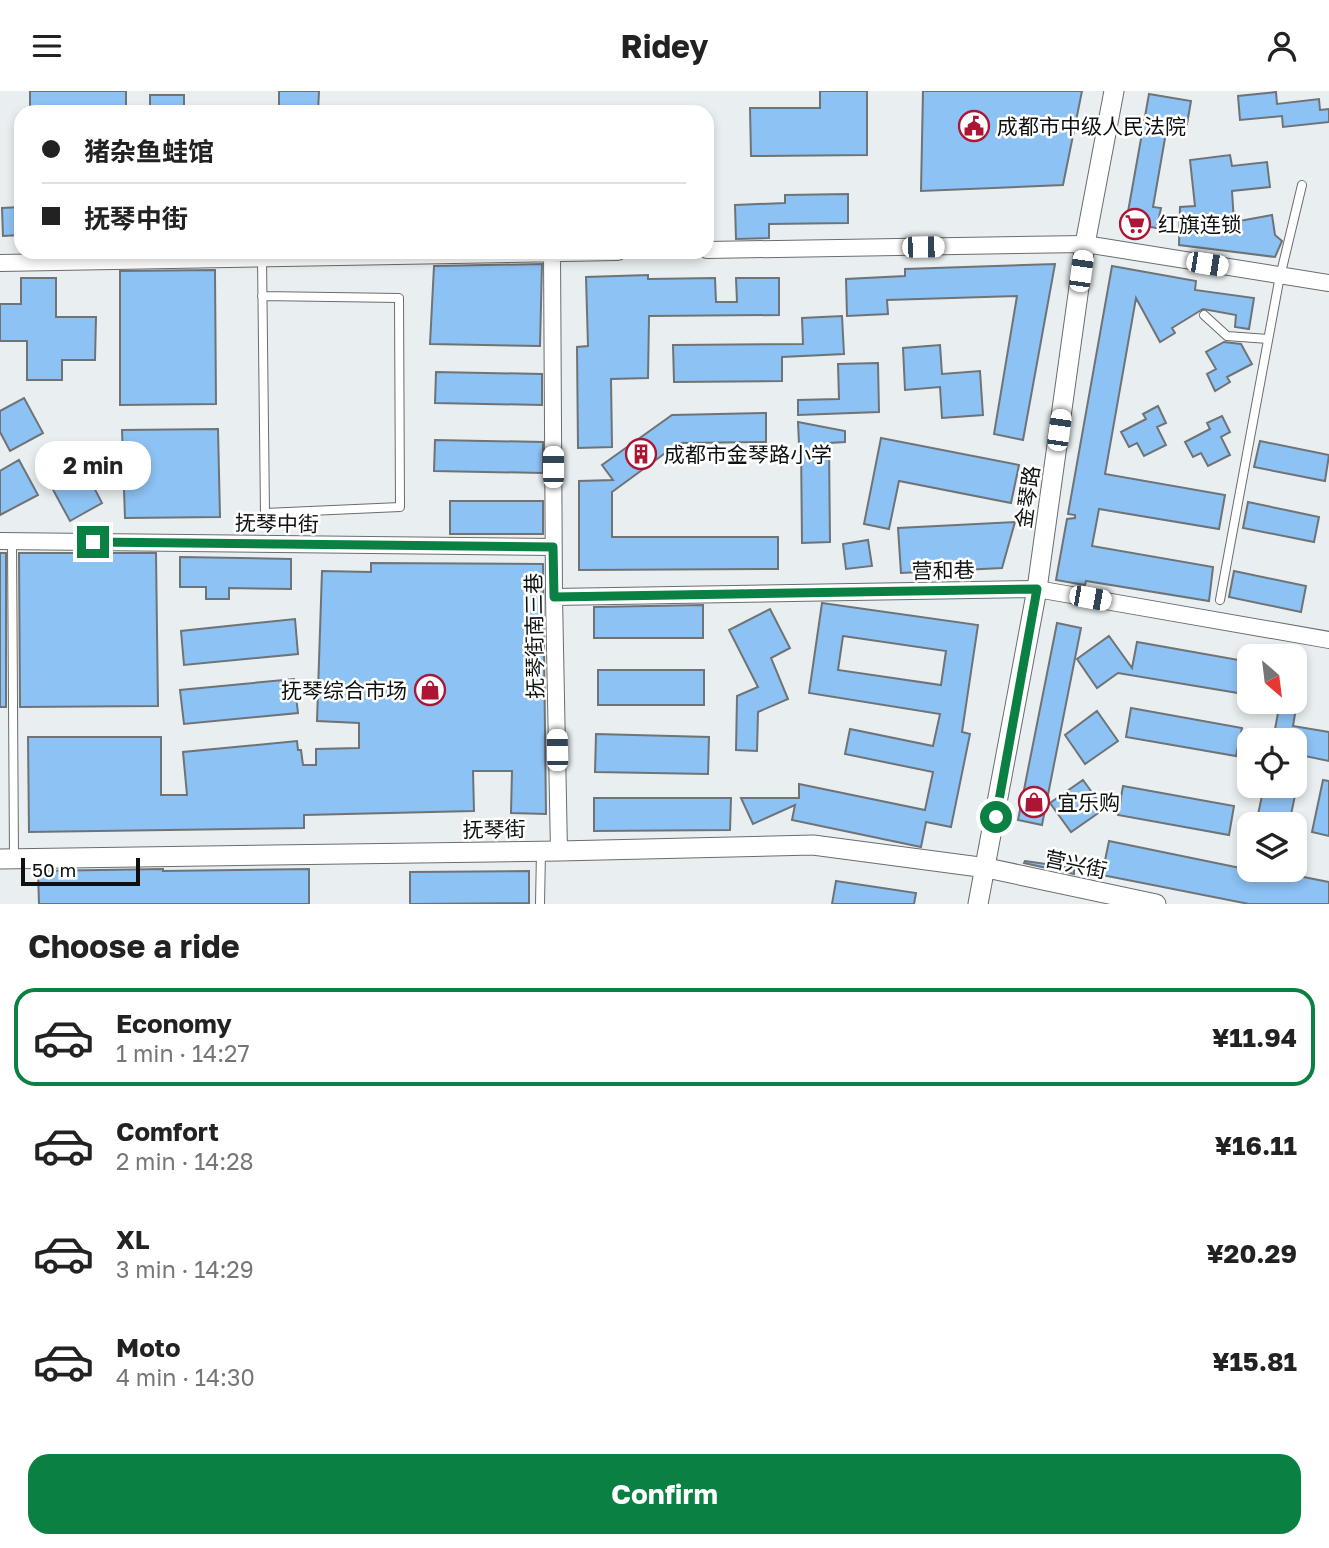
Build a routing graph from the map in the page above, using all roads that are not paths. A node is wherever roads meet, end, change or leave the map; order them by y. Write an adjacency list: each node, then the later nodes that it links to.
1 (1114, 91): 3 (street, 金琴路)
2 (1302, 185): 9 (lane)
3 (1084, 244): 4 (street); 9 (street); 16 (street, 金琴路)
4 (714, 250)
5 (210, 259): 8 (street)
6 (262, 259): 11 (lane)
7 (552, 259): 15 (street, 抚琴街南三巷)
8 (0, 263)
9 (1280, 275): 10 (street); 13 (lane)
10 (1329, 283)
11 (262, 296): 11 (lane)
12 (1204, 315): 13 (lane)
13 (1268, 339): 18 (lane)
14 (6, 541): 15 (street, 抚琴中街); 21 (lane)
15 (553, 547): 17 (street, 抚琴街南三巷)
16 (1037, 589): 17 (street, 营和巷); 19 (street, 营和巷); 22 (street, 金琴路)
17 (554, 597): 20 (street, 抚琴街南三巷)
18 (1220, 600)
19 (1329, 640)
20 (550, 851): 21 (street, 抚琴街); 22 (street, 抚琴街); 23 (lane)
21 (7, 859)
22 (987, 868): 24 (street, 金琴路); 25 (street, 营兴街)
23 (540, 904)
24 (978, 904)
25 (1156, 904)

